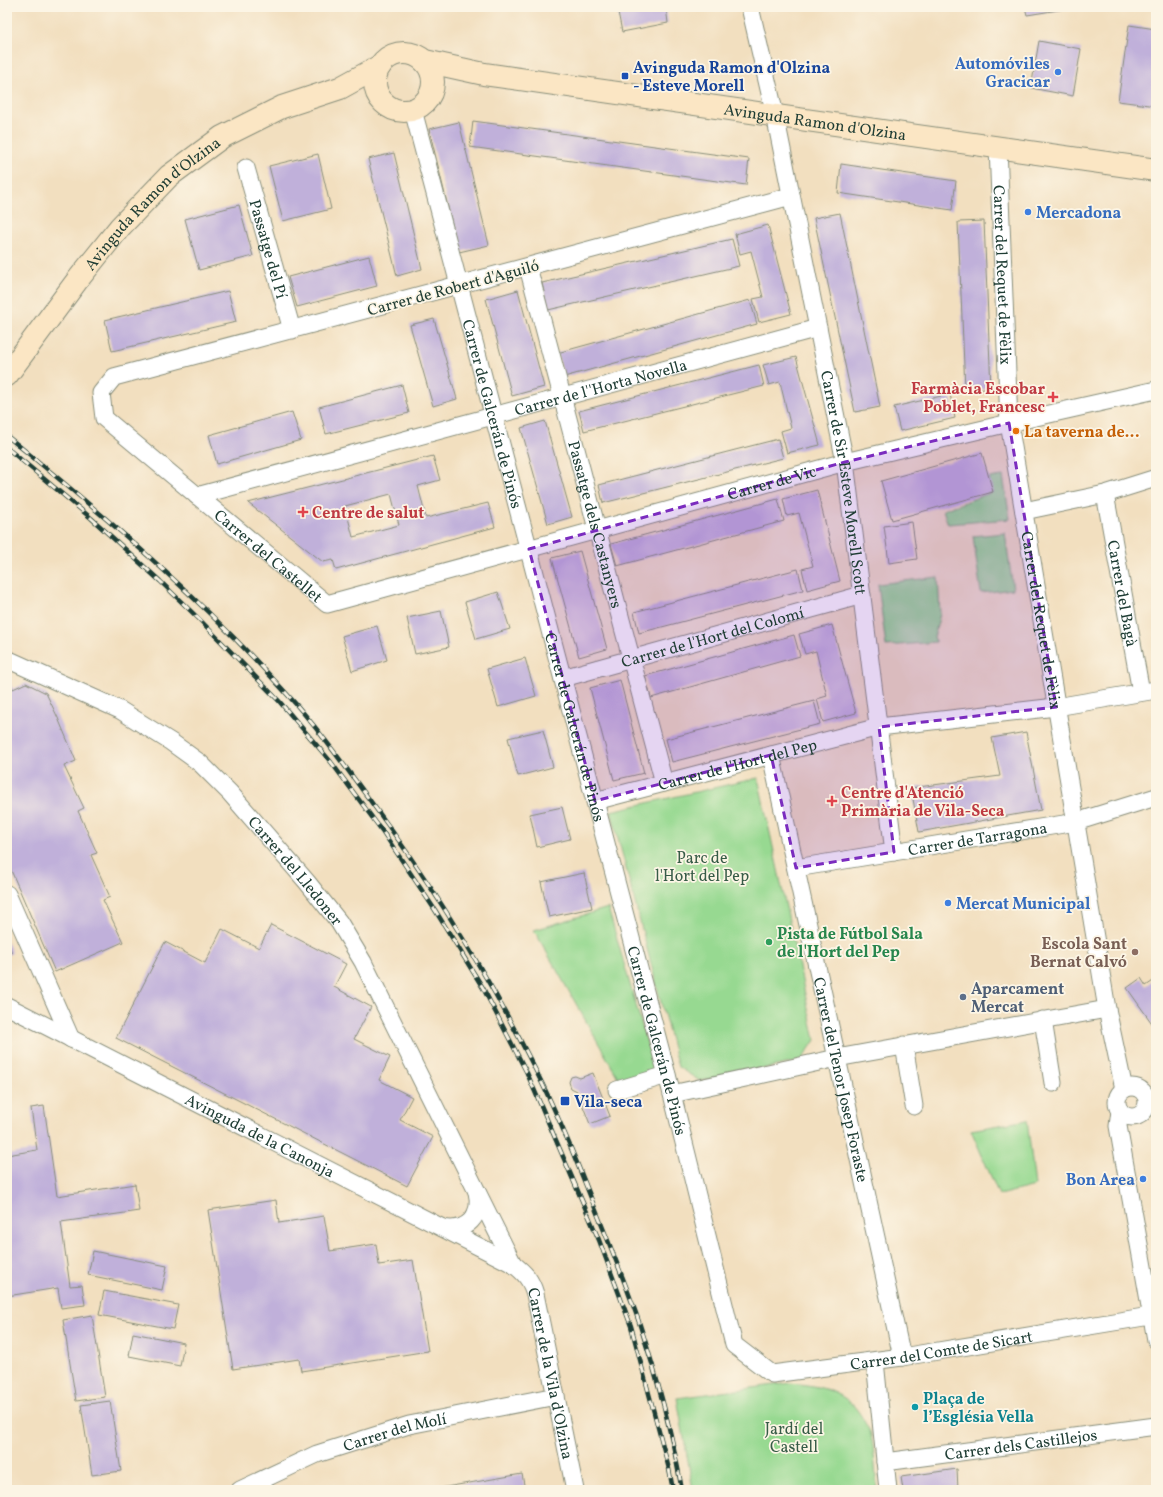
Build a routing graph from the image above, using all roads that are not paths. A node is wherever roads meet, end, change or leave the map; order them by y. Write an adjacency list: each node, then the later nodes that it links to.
1 (750, 7): 9 (street, Carrer de Sir Esteve Morell Scott)
2 (425, 62): 3 (street); 4 (street, Avinguda Ramon d'Olzina); 6 (street)
3 (380, 66): 5 (street, Avinguda Ramon d'Olzina); 7 (street)
4 (484, 74): 6 (street, Avinguda Ramon d'Olzina); 9 (street, Avinguda Ramon d'Olzina)
5 (340, 88): 7 (street, Avinguda Ramon d'Olzina); 18 (street, Avinguda Ramon d'Olzina)
6 (432, 91): 8 (street)
7 (379, 96): 8 (street)
8 (413, 110): 15 (street, Carrer de Galcerán de Pinós)
9 (774, 115): 10 (street, Avinguda Ramon d'Olzina); 13 (street, Carrer de Sir Esteve Morell Scott)
10 (998, 147): 12 (street, Avinguda Ramon d'Olzina); 23 (street, Carrer del Requet de Fèlix)
11 (246, 168): 17 (street, Passatge del Pí)
12 (1153, 168)
13 (791, 196): 14 (street, Carrer de Robert d'Aguiló); 16 (street, Carrer de Sir Esteve Morell Scott)
14 (528, 267): 15 (street, Carrer de Robert d'Aguiló); 21 (street, Passatge dels Castanyers)
15 (459, 285): 17 (street, Carrer de Robert d'Aguiló); 22 (street, Carrer de Galcerán de Pinós)
16 (818, 328): 21 (street, Carrer de l''Horta Novella); 24 (street, Carrer de Sir Esteve Morell Scott)
17 (292, 330): 19 (street, Carrer de Robert d'Aguiló)
18 (7, 375)
19 (114, 377): 27 (street, Carrer del Castellet)
20 (1156, 390): 23 (street, Carrer de Vic)
21 (562, 398): 22 (street, Carrer de l''Horta Novella); 29 (street, Passatge dels Castanyers)
22 (494, 416): 27 (street, Carrer de l''Horta Novella); 30 (street, Carrer de Galcerán de Pinós)
23 (1009, 423): 24 (street, Carrer de Vic); 28 (street, Carrer del Requet de Fèlix)
24 (845, 462): 29 (street, Carrer de Vic); 31 (street, Carrer de Sir Esteve Morell Scott)
25 (1156, 478): 26 (street)
26 (1105, 494): 28 (street); 35 (street, Carrer del Bagà)
27 (197, 496): 30 (street, Carrer del Castellet)
28 (1024, 511): 36 (street, Carrer del Requet de Fèlix)
29 (597, 530): 30 (street, Carrer de Vic); 33 (street, Passatge dels Castanyers)
30 (529, 549): 34 (street, Carrer de Galcerán de Pinós)
31 (862, 595): 33 (street, Carrer de l'Hort del Colomí); 37 (street, Carrer de Sir Esteve Morell Scott)
32 (7, 659): 60 (street, Carrer del Lledoner)
33 (631, 659): 34 (street, Carrer de l'Hort del Colomí); 39 (street, Passatge dels Castanyers)
34 (563, 678): 41 (street, Carrer de Galcerán de Pinós)
35 (1149, 691): 36 (street, Carrer de l'Hort del Pep)
36 (1056, 707): 37 (street, Carrer de l'Hort del Pep); 42 (street, Carrer del Requet de Fèlix)
37 (879, 727): 38 (street, Carrer de l'Hort del Pep); 43 (street, Carrer de Sir Esteve Morell Scott)
38 (771, 755): 39 (street, Carrer de l'Hort del Pep); 44 (street, Carrer del Tenor Josep Foraste)
39 (664, 783): 41 (street, Carrer de l'Hort del Pep)
40 (1156, 797): 42 (street, Carrer de Tarragona)
41 (595, 800): 52 (street, Carrer de Galcerán de Pinós)
42 (1076, 822): 43 (street, Carrer de Tarragona); 47 (street, Carrer del Requet de Fèlix)
43 (894, 852): 44 (street, Carrer de Tarragona)
44 (796, 868): 51 (street, Carrer del Tenor Josep Foraste)
45 (7, 894): 49 (street)
46 (7, 1006): 49 (street, Avinguda de la Canonja)
47 (1107, 1009): 48 (street); 54 (street, Carrer del Requet de Fèlix)
48 (1043, 1020): 50 (street); 53 (street)
49 (71, 1039): 61 (street, Avinguda de la Canonja)
50 (904, 1045): 51 (street); 57 (street)
51 (837, 1058): 56 (street); 66 (street, Carrer del Tenor Josep Foraste)
52 (667, 1075): 55 (street); 56 (street, Carrer de Galcerán de Pinós)
53 (1052, 1083)
54 (1124, 1089): 58 (street); 59 (street)
55 (617, 1090)
56 (672, 1094): 65 (street, Carrer de Galcerán de Pinós)
57 (914, 1106)
58 (1150, 1109): 59 (street)
59 (1120, 1111): 63 (street)
60 (475, 1186): 61 (street, Carrer del Lledoner); 62 (street, Carrer del Lledoner)
61 (441, 1227): 62 (street, Avinguda de la Canonja)
62 (513, 1264): 68 (street, Carrer de la Vila d'Olzina)
63 (1154, 1316): 64 (street); 66 (street, Carrer del Comte de Sicart)
64 (1156, 1340)
65 (734, 1345): 67 (street, Carrer del Comte de Sicart)
66 (902, 1357): 67 (street, Carrer del Comte de Sicart)
67 (875, 1360): 70 (street)
68 (556, 1396): 71 (street, Carrer del Molí); 72 (street, Carrer de la Vila d'Olzina)
69 (1156, 1426): 70 (street, Carrer dels Castillejos)
70 (885, 1462): 73 (street)
71 (240, 1490)
72 (575, 1490)
73 (888, 1490)

